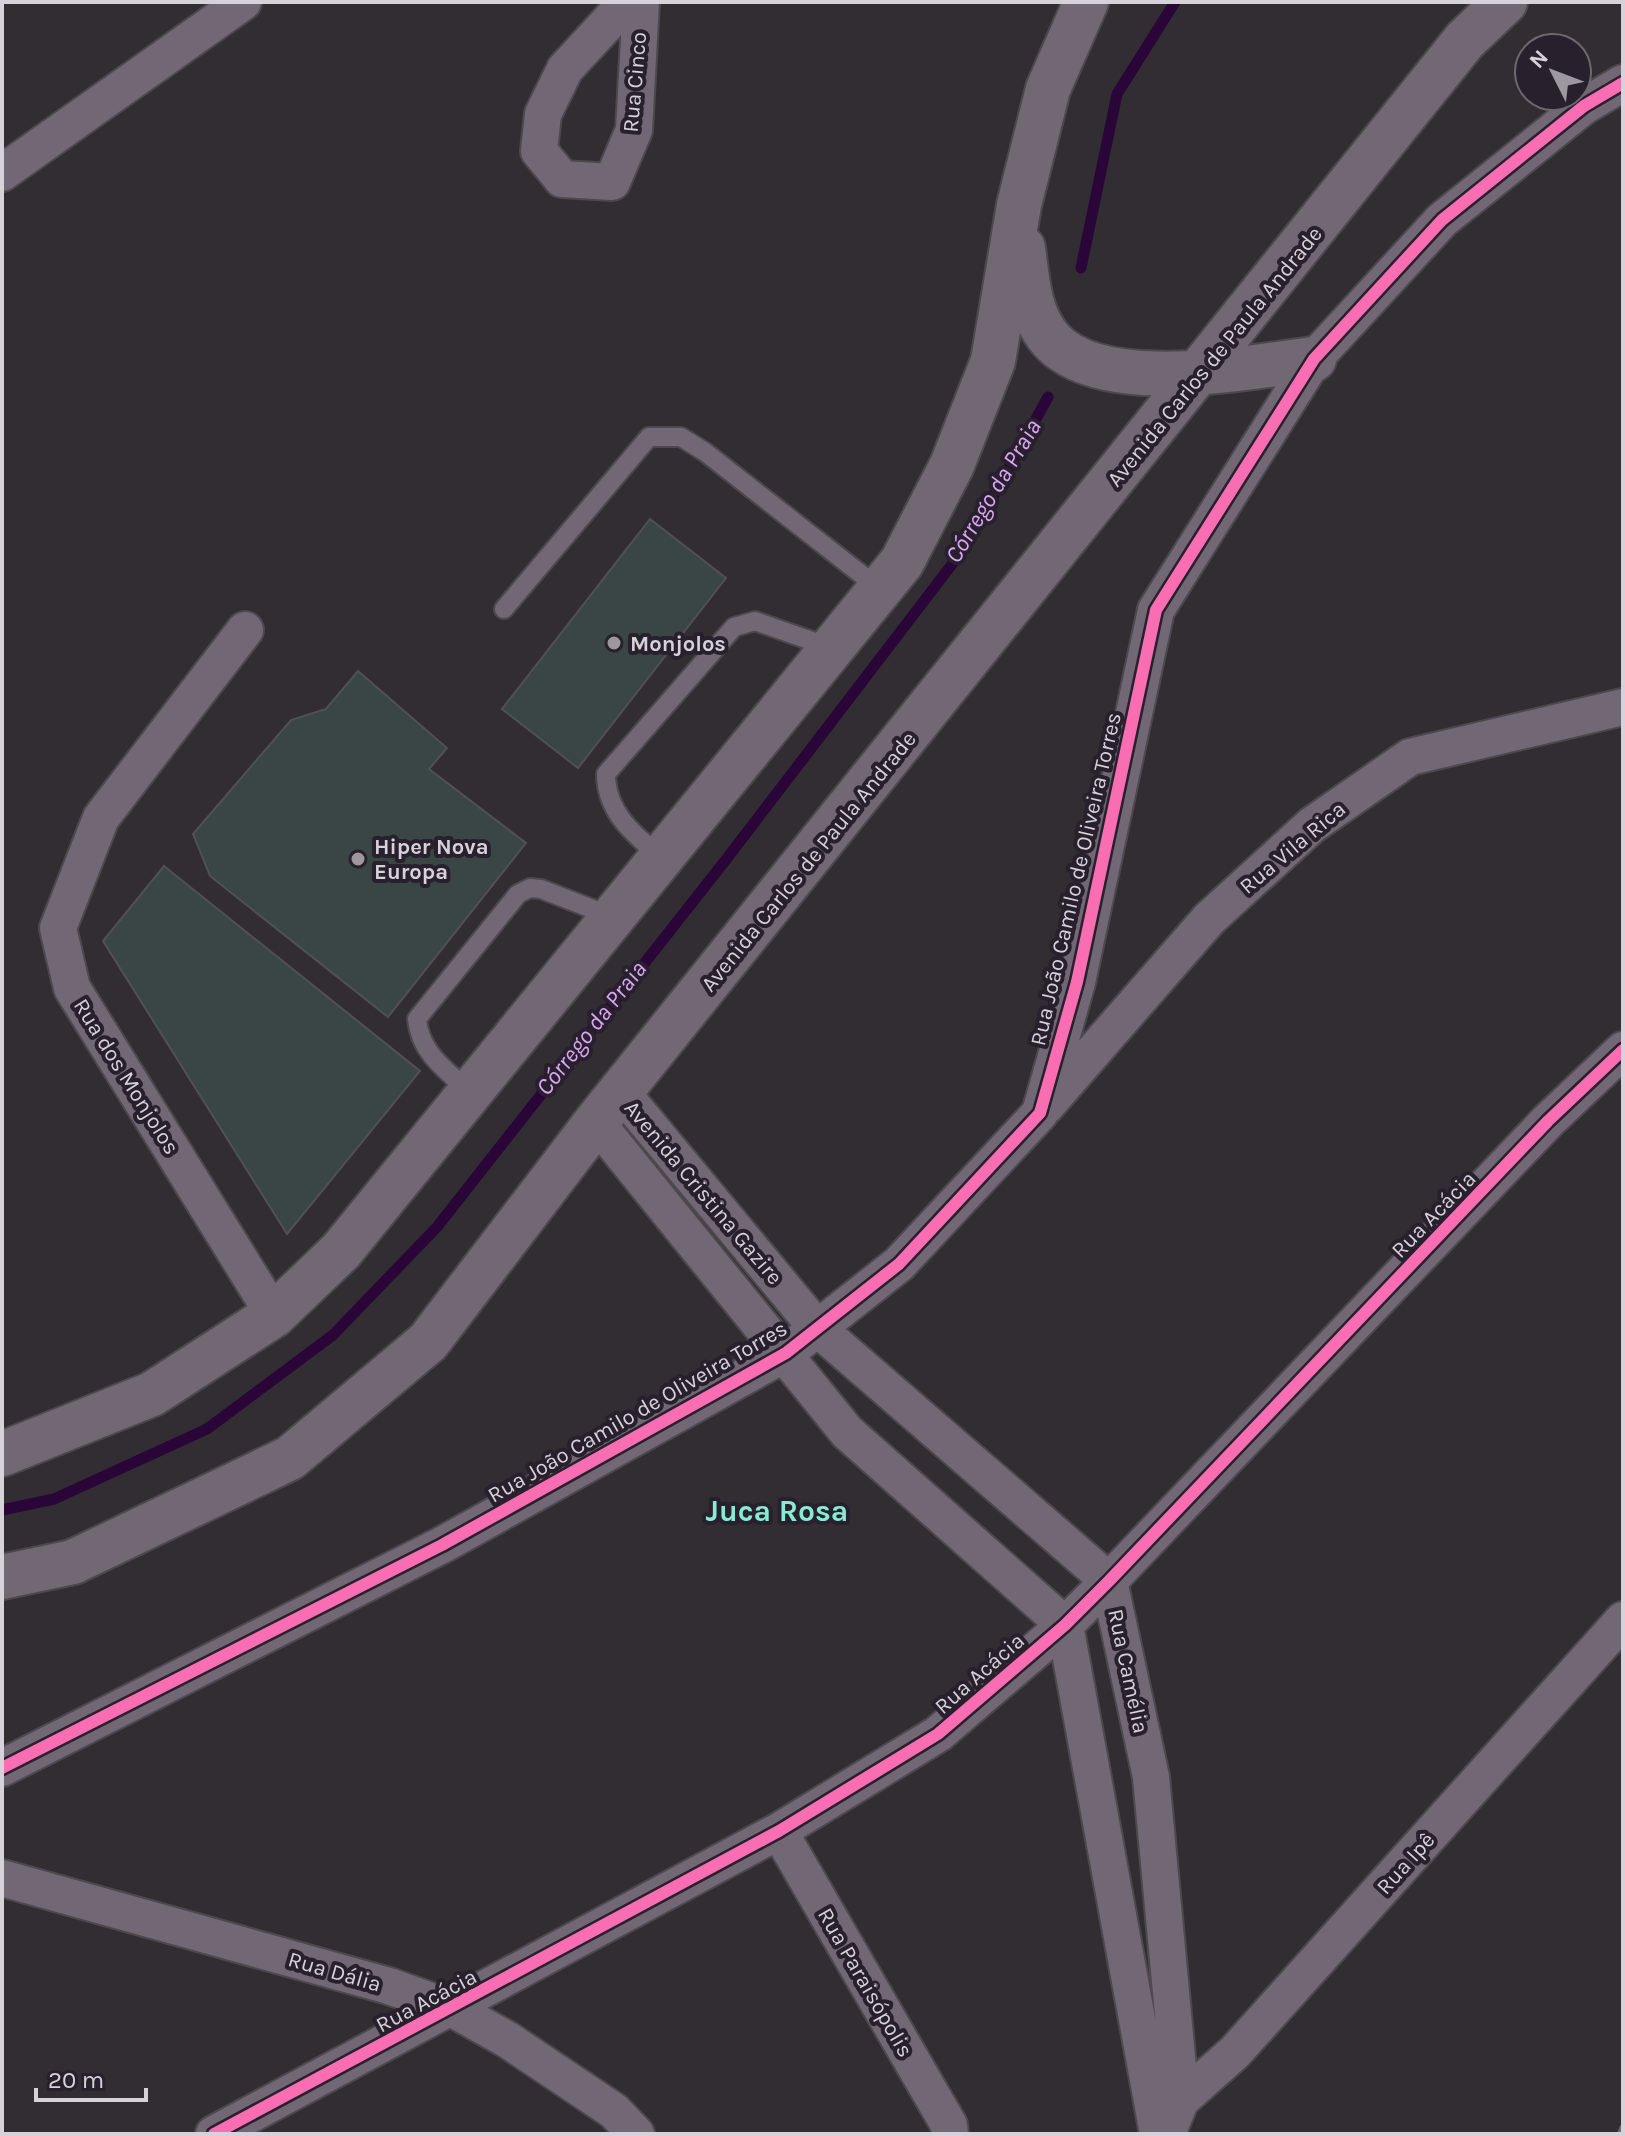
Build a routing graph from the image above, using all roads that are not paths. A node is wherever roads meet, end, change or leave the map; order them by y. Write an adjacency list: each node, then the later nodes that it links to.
1 (243, 2): 7 (street)
2 (627, 2): 3 (street, Rua Cinco)
3 (641, 2)
4 (1086, 2): 8 (main road)
5 (1505, 2): 10 (main road, Avenida Carlos de Paula Andrade)
6 (1623, 83): 9 (street, Rua João Camilo de Oliveira Torres)
7 (2, 173)
8 (1019, 205): 10 (main road); 11 (main road)
9 (1314, 359): 10 (main road); 21 (street, Rua João Camilo de Oliveira Torres)
10 (1202, 372): 20 (main road, Avenida Carlos de Paula Andrade)
11 (880, 589): 12 (lane); 14 (main road)
12 (504, 609)
13 (245, 630): 22 (street, Rua dos Monjolos)
14 (832, 648): 16 (main road); 16 (lane)
15 (1623, 707): 21 (street, Rua Vila Rica)
16 (661, 857): 17 (main road)
17 (613, 917): 19 (main road); 19 (lane)
18 (1623, 1050): 27 (street, Rua Acácia)
19 (470, 1092): 22 (main road)
20 (609, 1108): 23 (street, Avenida Cristina Gazire); 24 (street, Avenida Cristina Gazire); 26 (main road, Avenida Carlos de Paula Andrade)
21 (1040, 1113): 23 (street, Rua João Camilo de Oliveira Torres)
22 (274, 1315): 25 (main road)
23 (816, 1327): 24 (street, Rua João Camilo de Oliveira Torres); 27 (street, Rua Camélia)
24 (786, 1353): 29 (street); 30 (street, Rua João Camilo de Oliveira Torres)
25 (2, 1454)
26 (2, 1577)
27 (1109, 1581): 29 (street, Rua Acácia); 34 (street, Rua Camélia)
28 (1623, 1620): 34 (street, Rua Ipê)
29 (1065, 1625): 31 (street, Rua Acácia); 34 (street)
30 (2, 1768)
31 (779, 1831): 33 (street, Rua Acácia); 37 (street, Rua Paraisópolis)
32 (2, 1878): 33 (street, Rua Dália)
33 (453, 2009): 35 (street, Rua Acácia); 36 (street, Rua Dália)
34 (1164, 2121)
35 (214, 2134)
36 (636, 2134)
37 (950, 2134)

